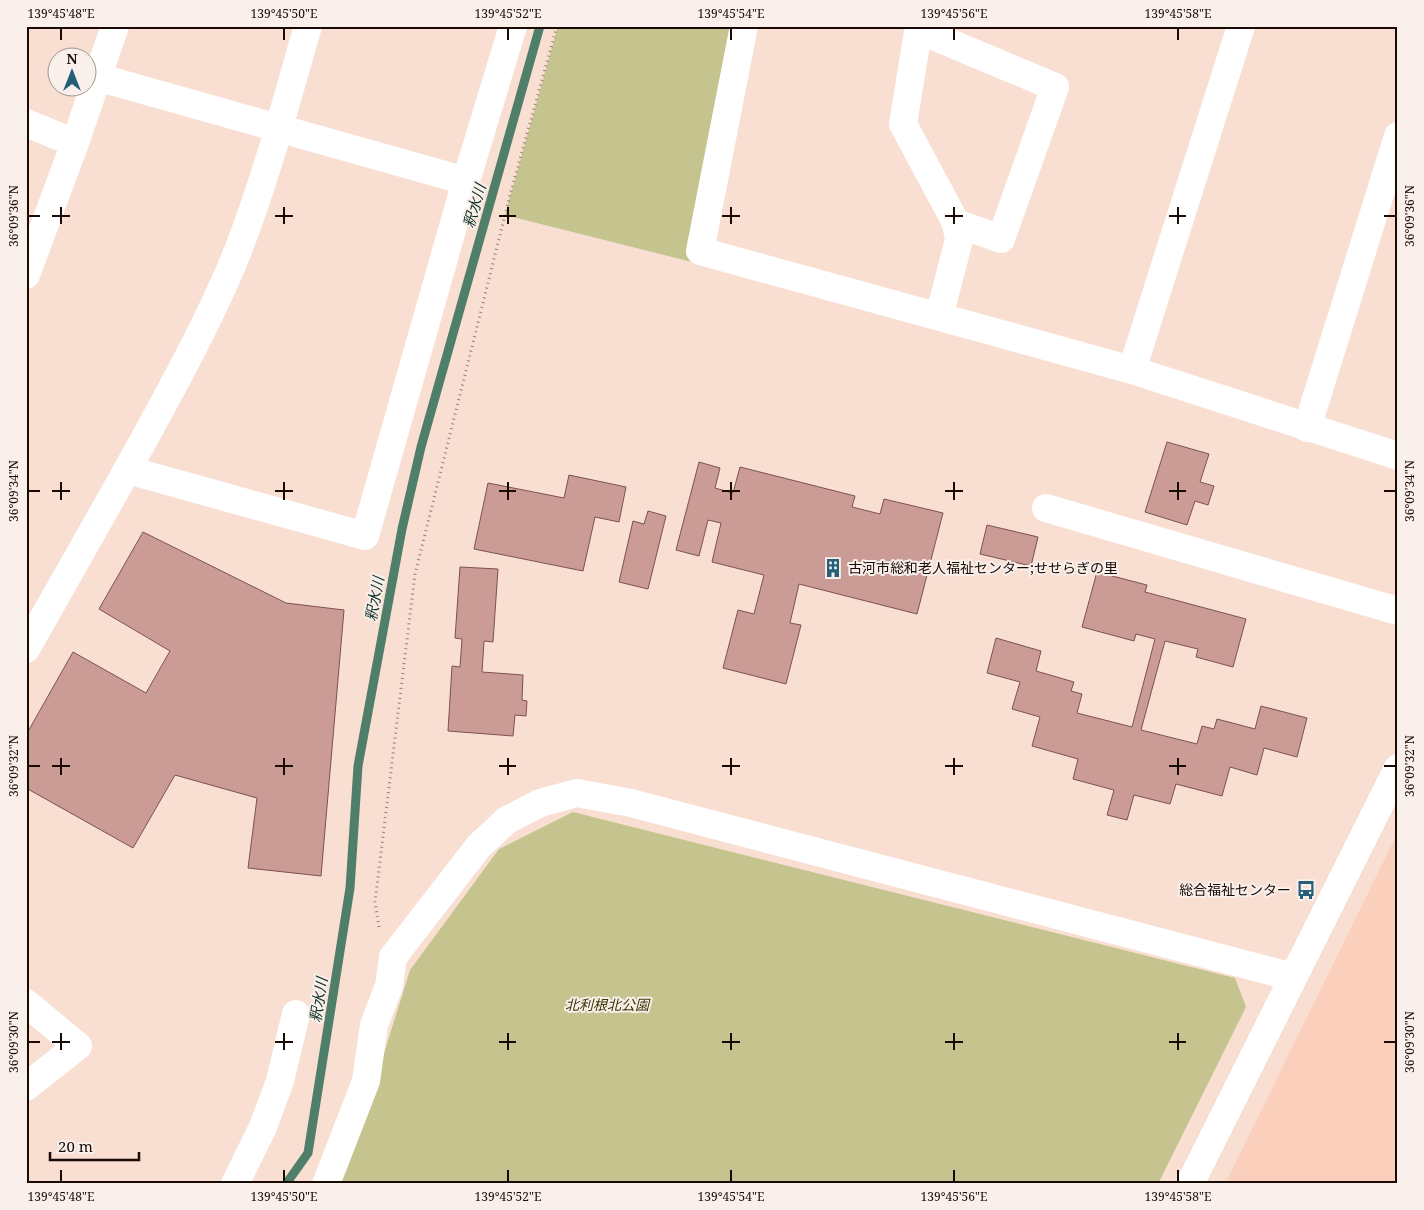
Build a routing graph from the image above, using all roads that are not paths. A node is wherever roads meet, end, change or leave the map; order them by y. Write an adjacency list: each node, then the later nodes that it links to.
1 (115, 26): 7 (street)
2 (308, 26): 11 (street)
3 (513, 26): 14 (street)
4 (744, 26): 17 (street)
5 (1241, 26): 18 (street)
6 (919, 28): 15 (street); 15 (street)
7 (98, 74)
8 (98, 77): 11 (street)
9 (90, 98): 13 (street)
10 (26, 123): 13 (street)
11 (279, 129): 14 (street); 21 (street)
12 (1398, 136): 19 (street)
13 (75, 143): 16 (street)
14 (466, 181): 21 (street)
15 (956, 224): 17 (street)
16 (26, 275)
17 (939, 317): 18 (street)
18 (1132, 370): 19 (street)
19 (1307, 428): 20 (street)
20 (1398, 456)
21 (128, 470): 24 (street)
22 (1046, 508): 23 (street)
23 (1398, 611)
24 (26, 649)
25 (1398, 768): 26 (street)
26 (1293, 977): 31 (street); 32 (street)
27 (26, 1003): 29 (street)
28 (296, 1014): 30 (street)
29 (26, 1087)
30 (235, 1184)
31 (326, 1184)
32 (1190, 1184)

